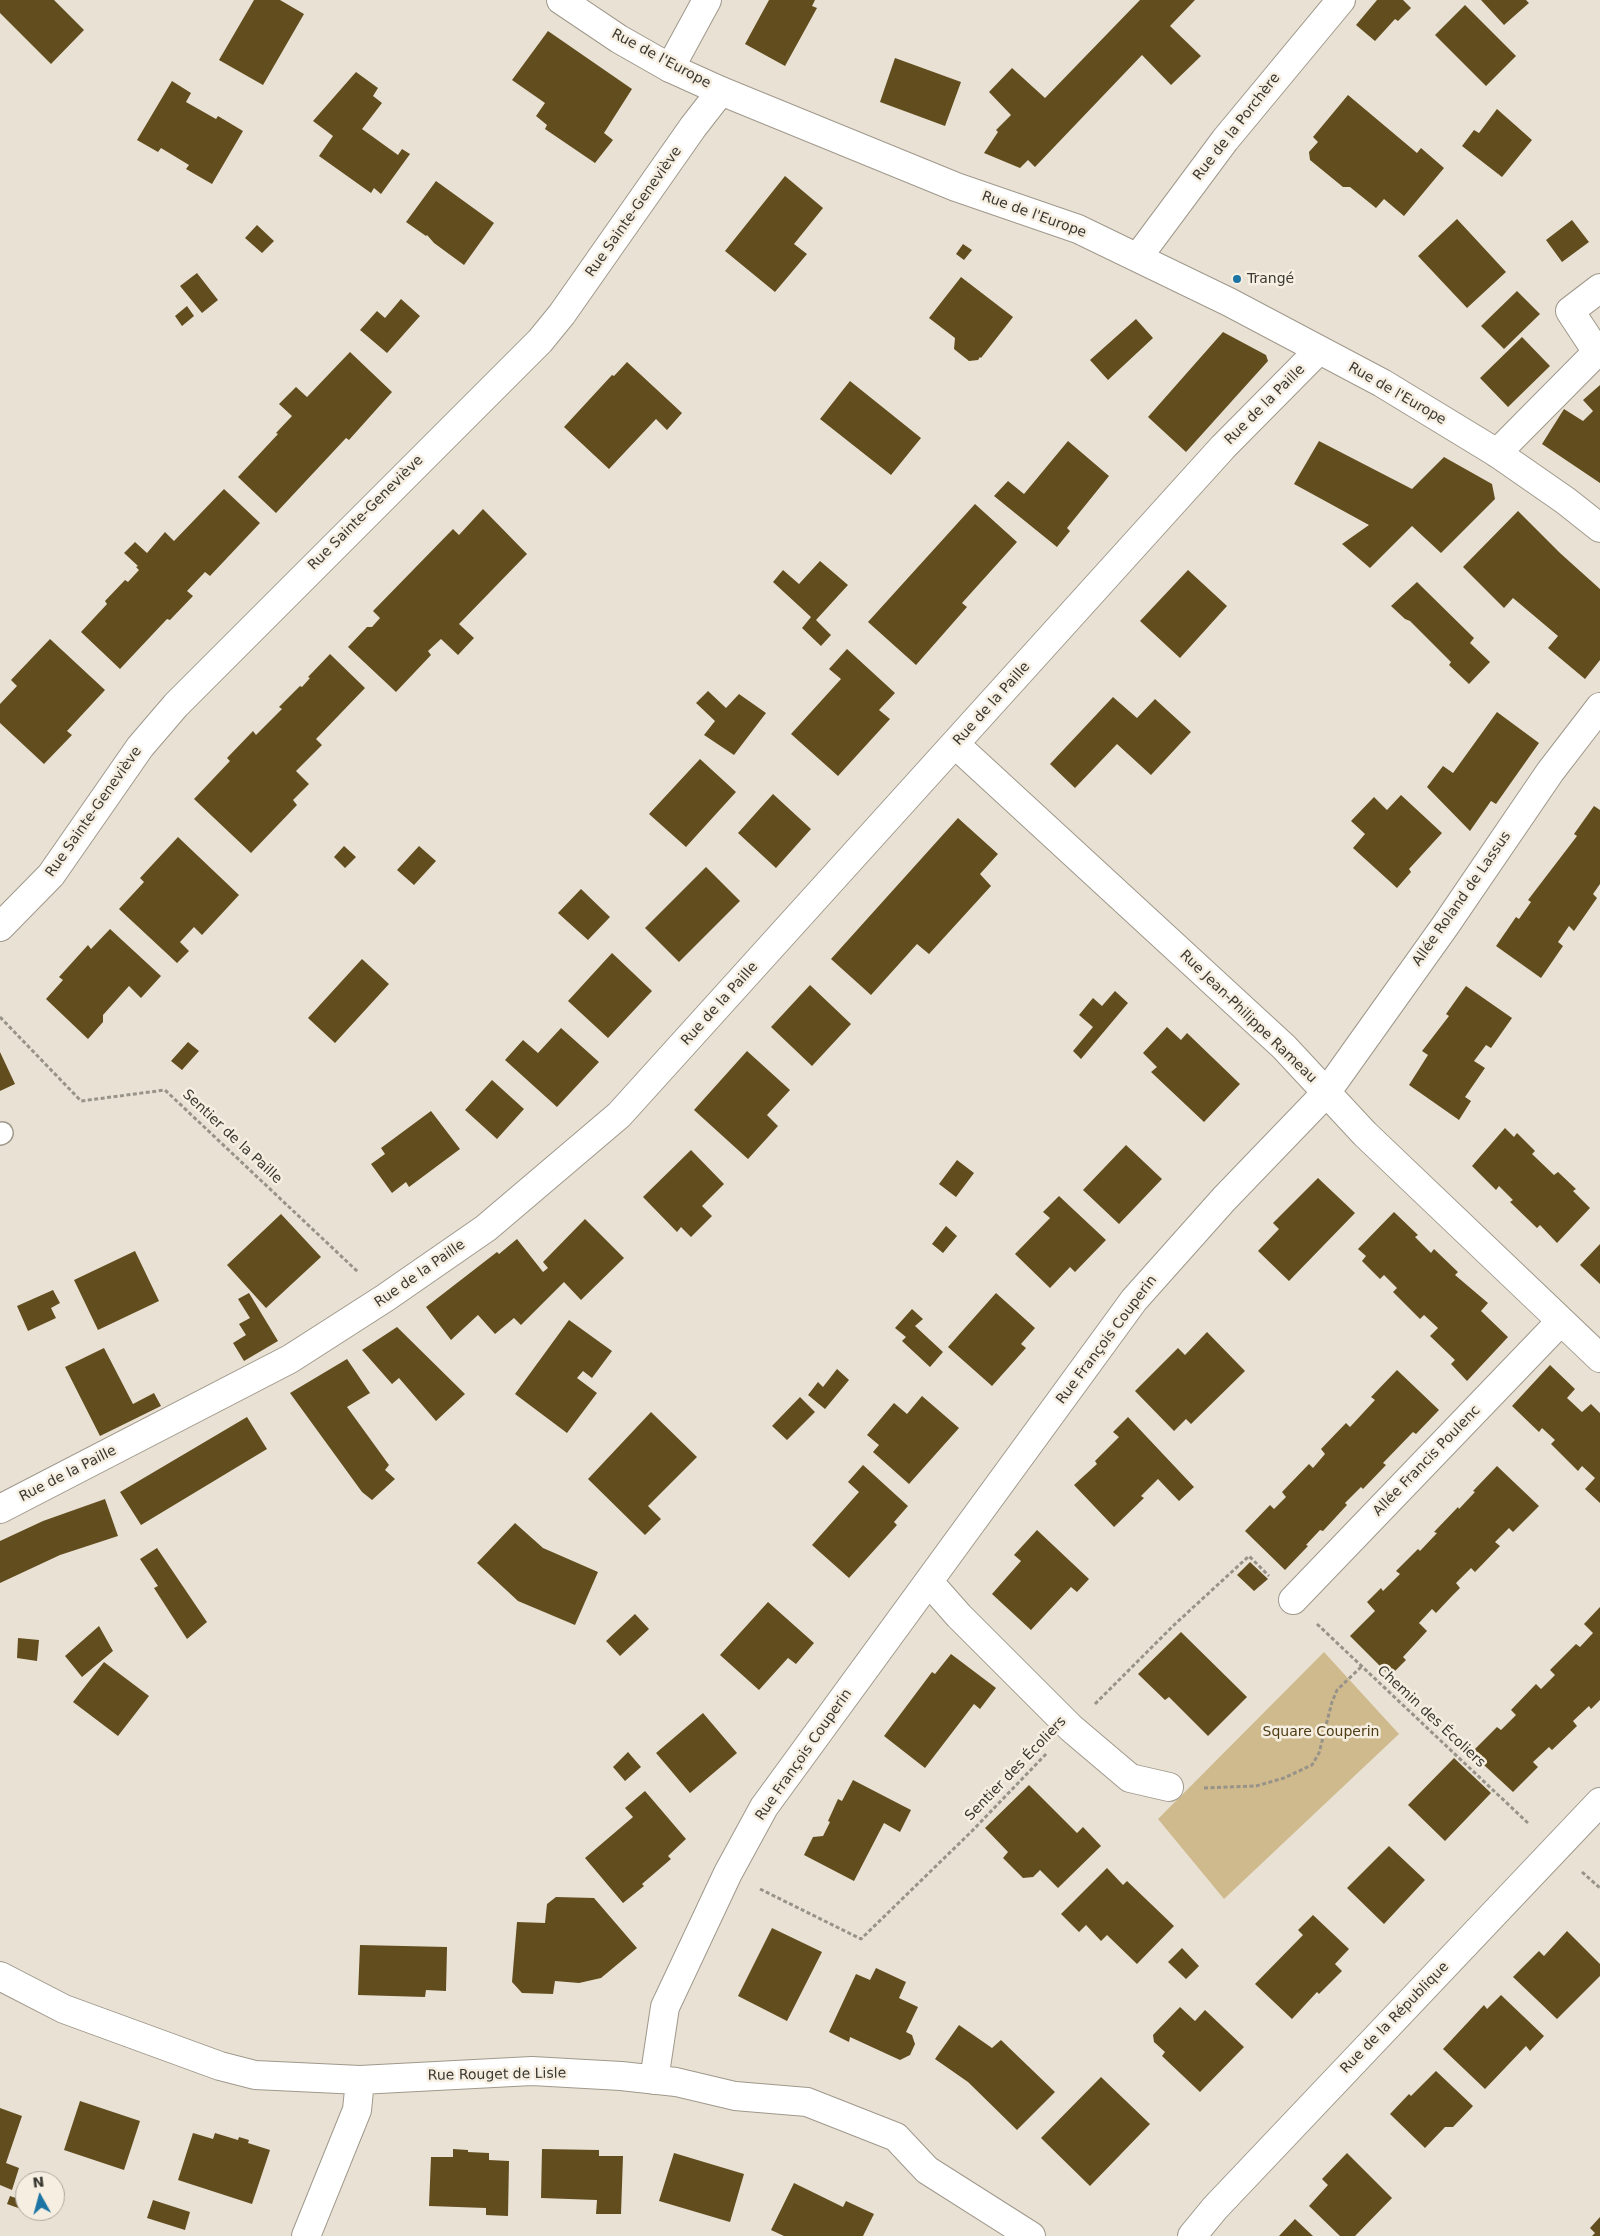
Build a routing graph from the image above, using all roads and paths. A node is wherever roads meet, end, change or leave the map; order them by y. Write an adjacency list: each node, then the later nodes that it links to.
1 (561, 0): 4 (street, Rue de l'Europe)
2 (707, 0): 4 (street)
3 (1341, 0): 6 (street, Rue de la Porchère)
4 (670, 68): 5 (street, Rue de l'Europe)
5 (721, 91): 6 (street, Rue de l'Europe); 13 (street, Rue Sainte-Geneviève)
6 (1138, 257): 8 (street, Rue de l'Europe)
7 (1600, 288): 9 (street)
8 (1319, 350): 9 (street, Rue de l'Europe); 12 (street, Rue de la Paille)
9 (1497, 453): 10 (street, Rue de l'Europe)
10 (1600, 528)
11 (1600, 707): 15 (street, Allée Roland de Lassus)
12 (956, 745): 15 (street, Rue Jean-Philippe Rameau); 16 (street, Rue de la Paille)
13 (0, 926)
14 (0, 1017): 16 (path, Sentier de la Paille)
15 (1326, 1093): 17 (street, Rue Jean-Philippe Rameau); 20 (street, Rue François Couperin)
16 (386, 1298): 19 (street, Rue de la Paille)
17 (1561, 1321): 18 (street, Rue Jean-Philippe Rameau); 21 (street, Allée Francis Poulenc)
18 (1600, 1358)
19 (0, 1509)
20 (929, 1582): 23 (street); 27 (street, Rue François Couperin)
21 (1293, 1600): 22 (path, Chemin des Écoliers); 23 (path, Sentier des Écoliers)
22 (1361, 1667): 24 (path); 26 (path, Chemin des Écoliers)
23 (1071, 1728): 24 (street); 27 (path, Sentier des Écoliers)
24 (1169, 1787)
25 (1600, 1802): 26 (street, Rue de la République)
26 (1556, 1849): 33 (street, Rue de la République)
27 (728, 1873): 30 (street, Rue François Couperin)
28 (0, 1976): 29 (street, Rue Rouget de Lisle)
29 (360, 2080): 30 (street, Rue Rouget de Lisle); 31 (street)
30 (654, 2080): 32 (street, Rue Rouget de Lisle)
31 (306, 2236)
32 (1031, 2236)
33 (1192, 2236)

